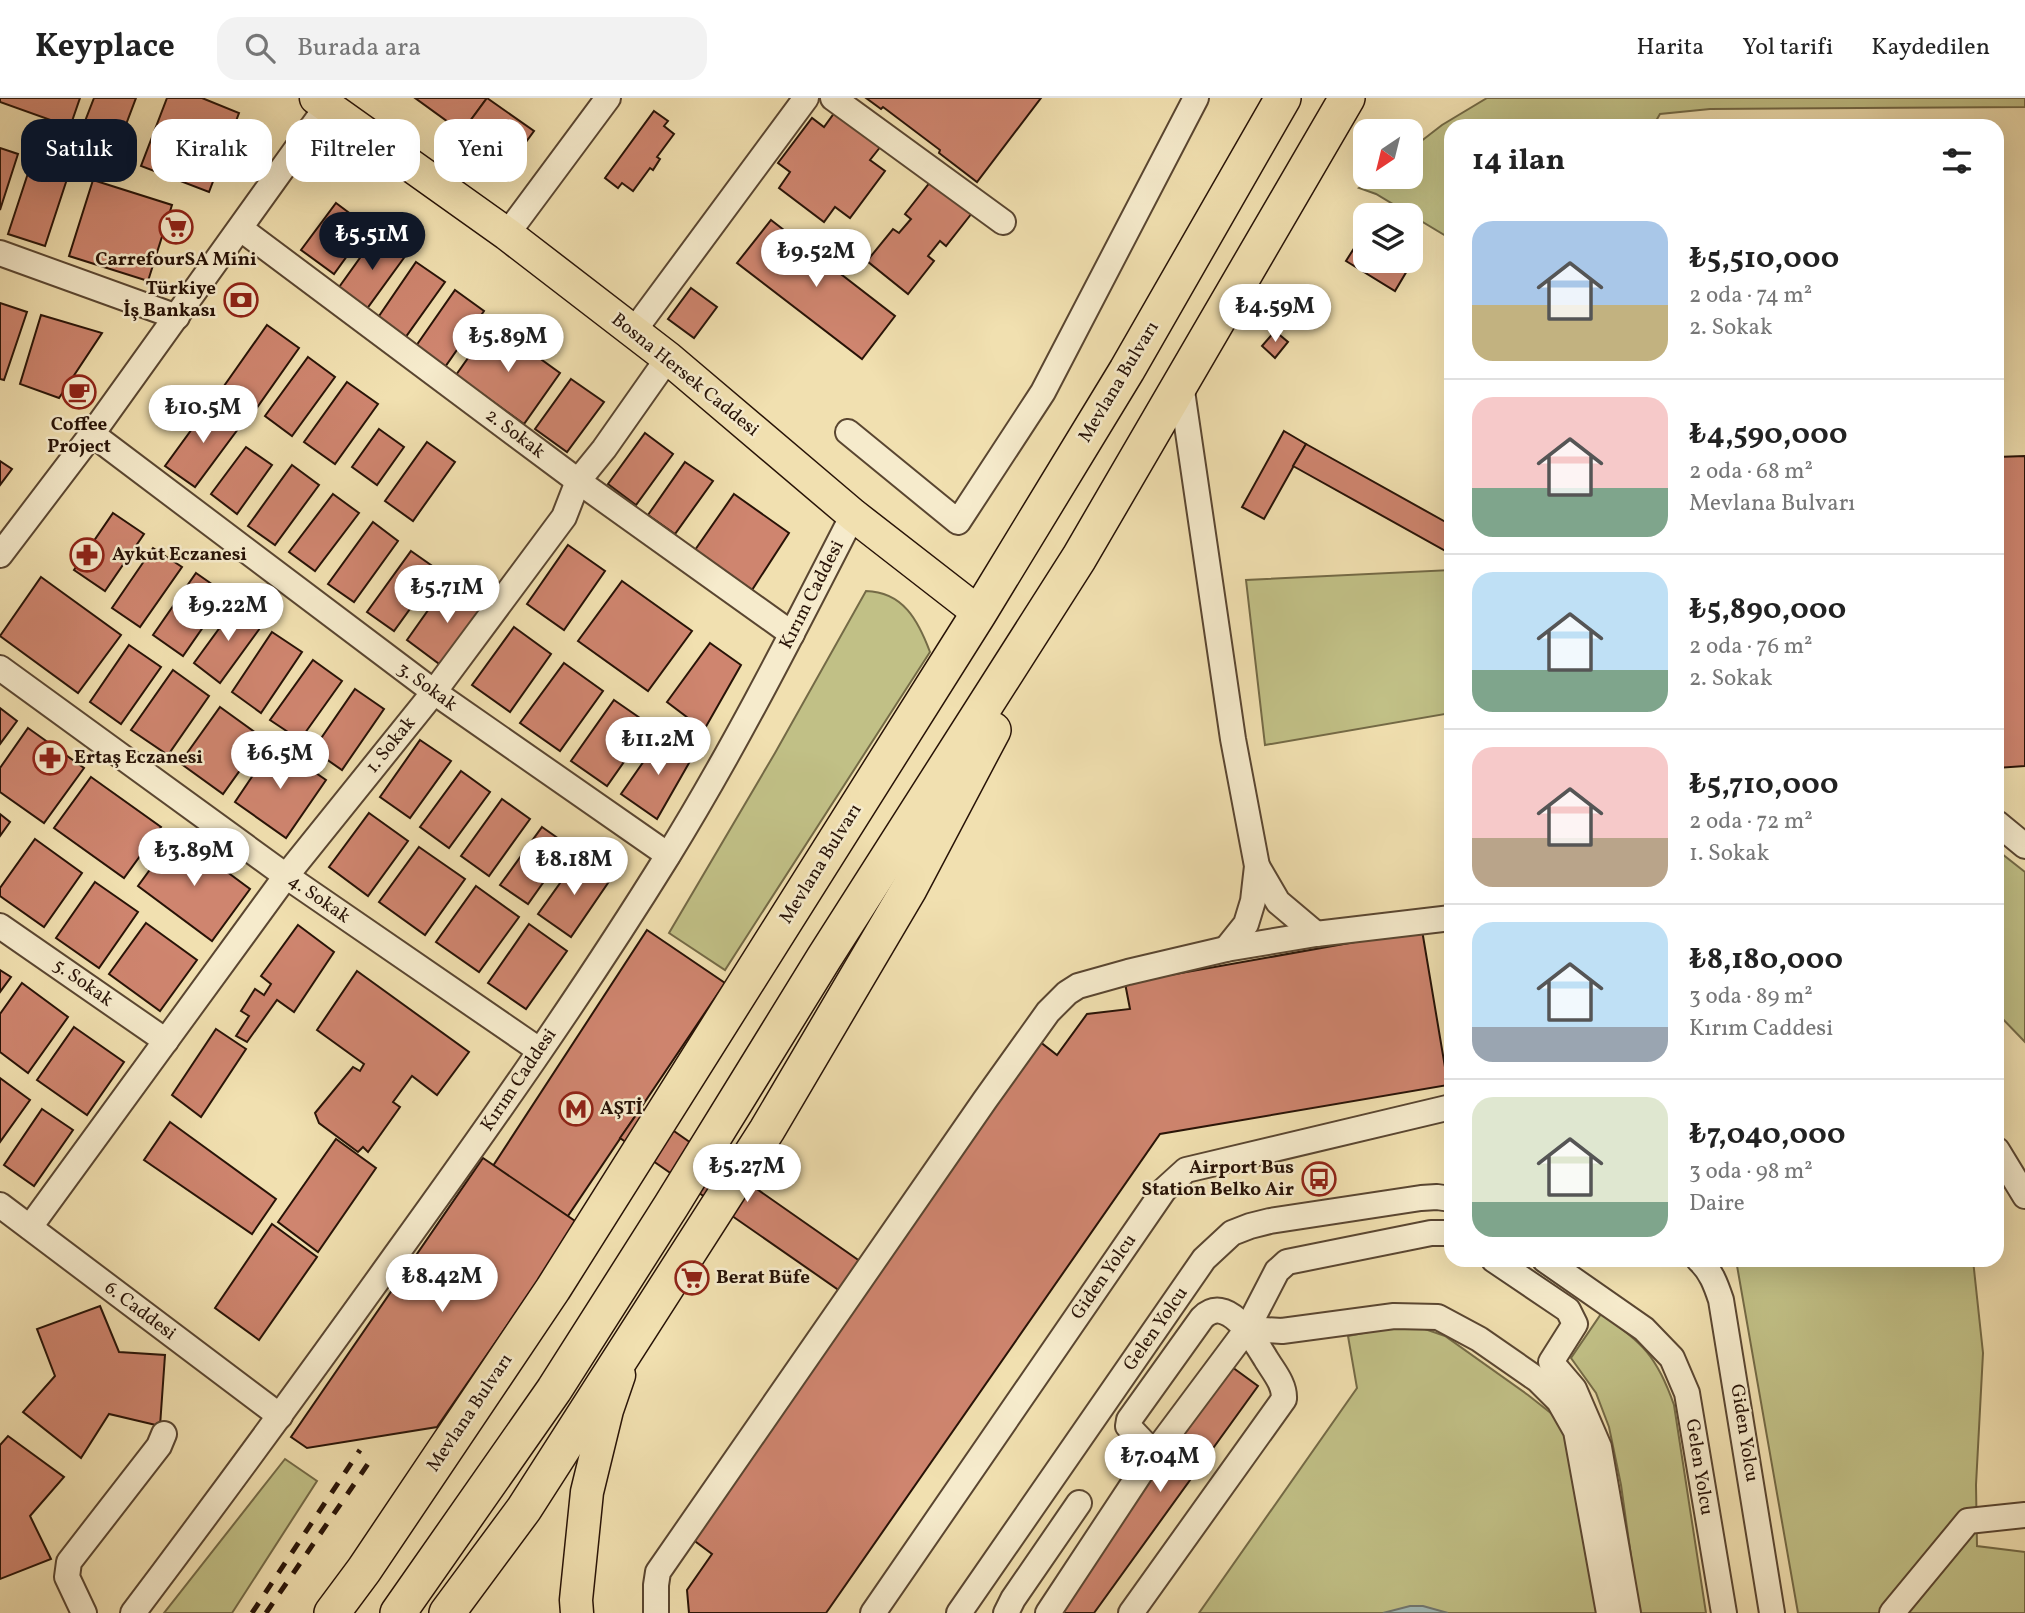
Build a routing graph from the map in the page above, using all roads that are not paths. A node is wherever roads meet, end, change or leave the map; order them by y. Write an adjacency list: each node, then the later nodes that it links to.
1 (608, 98): 10 (street)
2 (806, 98): 13 (street)
3 (832, 98): 8 (street)
4 (1196, 98): 16 (street)
5 (1283, 98): 22 (highway, Mevlana Bulvarı)
6 (1347, 98): 15 (highway)
7 (322, 101): 9 (street); 10 (main road, Bosna Hersek Caddesi)
8 (1003, 222)
9 (241, 229): 12 (street); 18 (street, 2. Sokak)
10 (507, 234): 13 (main road, Bosna Hersek Caddesi)
11 (0, 253): 12 (street)
12 (177, 317): 17 (street)
13 (633, 332): 14 (main road, Bosna Hersek Caddesi)
14 (668, 358): 18 (street, 1. Sokak); 19 (main road, Bosna Hersek Caddesi)
15 (1181, 384): 21 (highway); 29 (street)
16 (848, 432)
17 (92, 434): 20 (street); 25 (street, 3. Sokak)
18 (578, 481): 23 (street, 2. Sokak); 25 (street, 1. Sokak)
19 (853, 515): 22 (main road, Bosna Hersek Caddesi); 23 (street, Kırım Caddesi)
20 (0, 555)
21 (1079, 558): 48 (highway); 58 (highway)
22 (979, 613): 57 (highway, Mevlana Bulvarı)
23 (792, 634): 28 (street, Kırım Caddesi)
24 (0, 668): 30 (street, 4. Sokak)
25 (434, 692): 28 (street, 3. Sokak); 30 (street, 1. Sokak)
26 (2004, 828): 27 (street)
27 (2025, 846)
28 (668, 855): 36 (street, Kırım Caddesi)
29 (1257, 866): 33 (street); 34 (street)
30 (286, 876): 35 (street, 1. Sokak); 36 (street, 4. Sokak)
31 (1444, 919): 33 (street)
32 (0, 926): 35 (street, 5. Sokak)
33 (1316, 934): 34 (street)
34 (1226, 949): 61 (street)
35 (166, 1041): 42 (street, 1. Sokak)
36 (539, 1050): 50 (street, Kırım Caddesi)
37 (1444, 1109): 62 (street, Giden Yolcu)
38 (2004, 1162): 39 (street)
39 (2025, 1196)
40 (1444, 1198): 63 (street, Gelen Yolcu)
41 (0, 1205): 42 (street, 6. Caddesi)
42 (30, 1227): 50 (street, 6. Caddesi)
43 (1444, 1233): 47 (street)
44 (1504, 1267): 49 (street)
45 (1555, 1267): 69 (street, Gelen Yolcu)
46 (1706, 1267): 70 (street, Giden Yolcu)
47 (1247, 1329): 49 (street); 52 (street); 52 (street); 66 (street)
48 (633, 1336): 59 (highway); 60 (main road)
49 (1544, 1371): 67 (street); 68 (street)
50 (280, 1416): 56 (street, Kırım Caddesi)
51 (164, 1434): 55 (street)
52 (1147, 1462): 65 (street)
53 (1079, 1503): 64 (street)
54 (2025, 1515): 71 (street)
55 (84, 1613)
56 (133, 1613)
57 (332, 1613)
58 (398, 1613)
59 (447, 1613)
60 (577, 1613)
61 (656, 1613)
62 (873, 1613)
63 (959, 1613)
64 (1006, 1613)
65 (1048, 1613)
66 (1131, 1613)
67 (1609, 1613)
68 (1628, 1613)
69 (1724, 1613)
70 (1772, 1613)
71 (1892, 1613)

